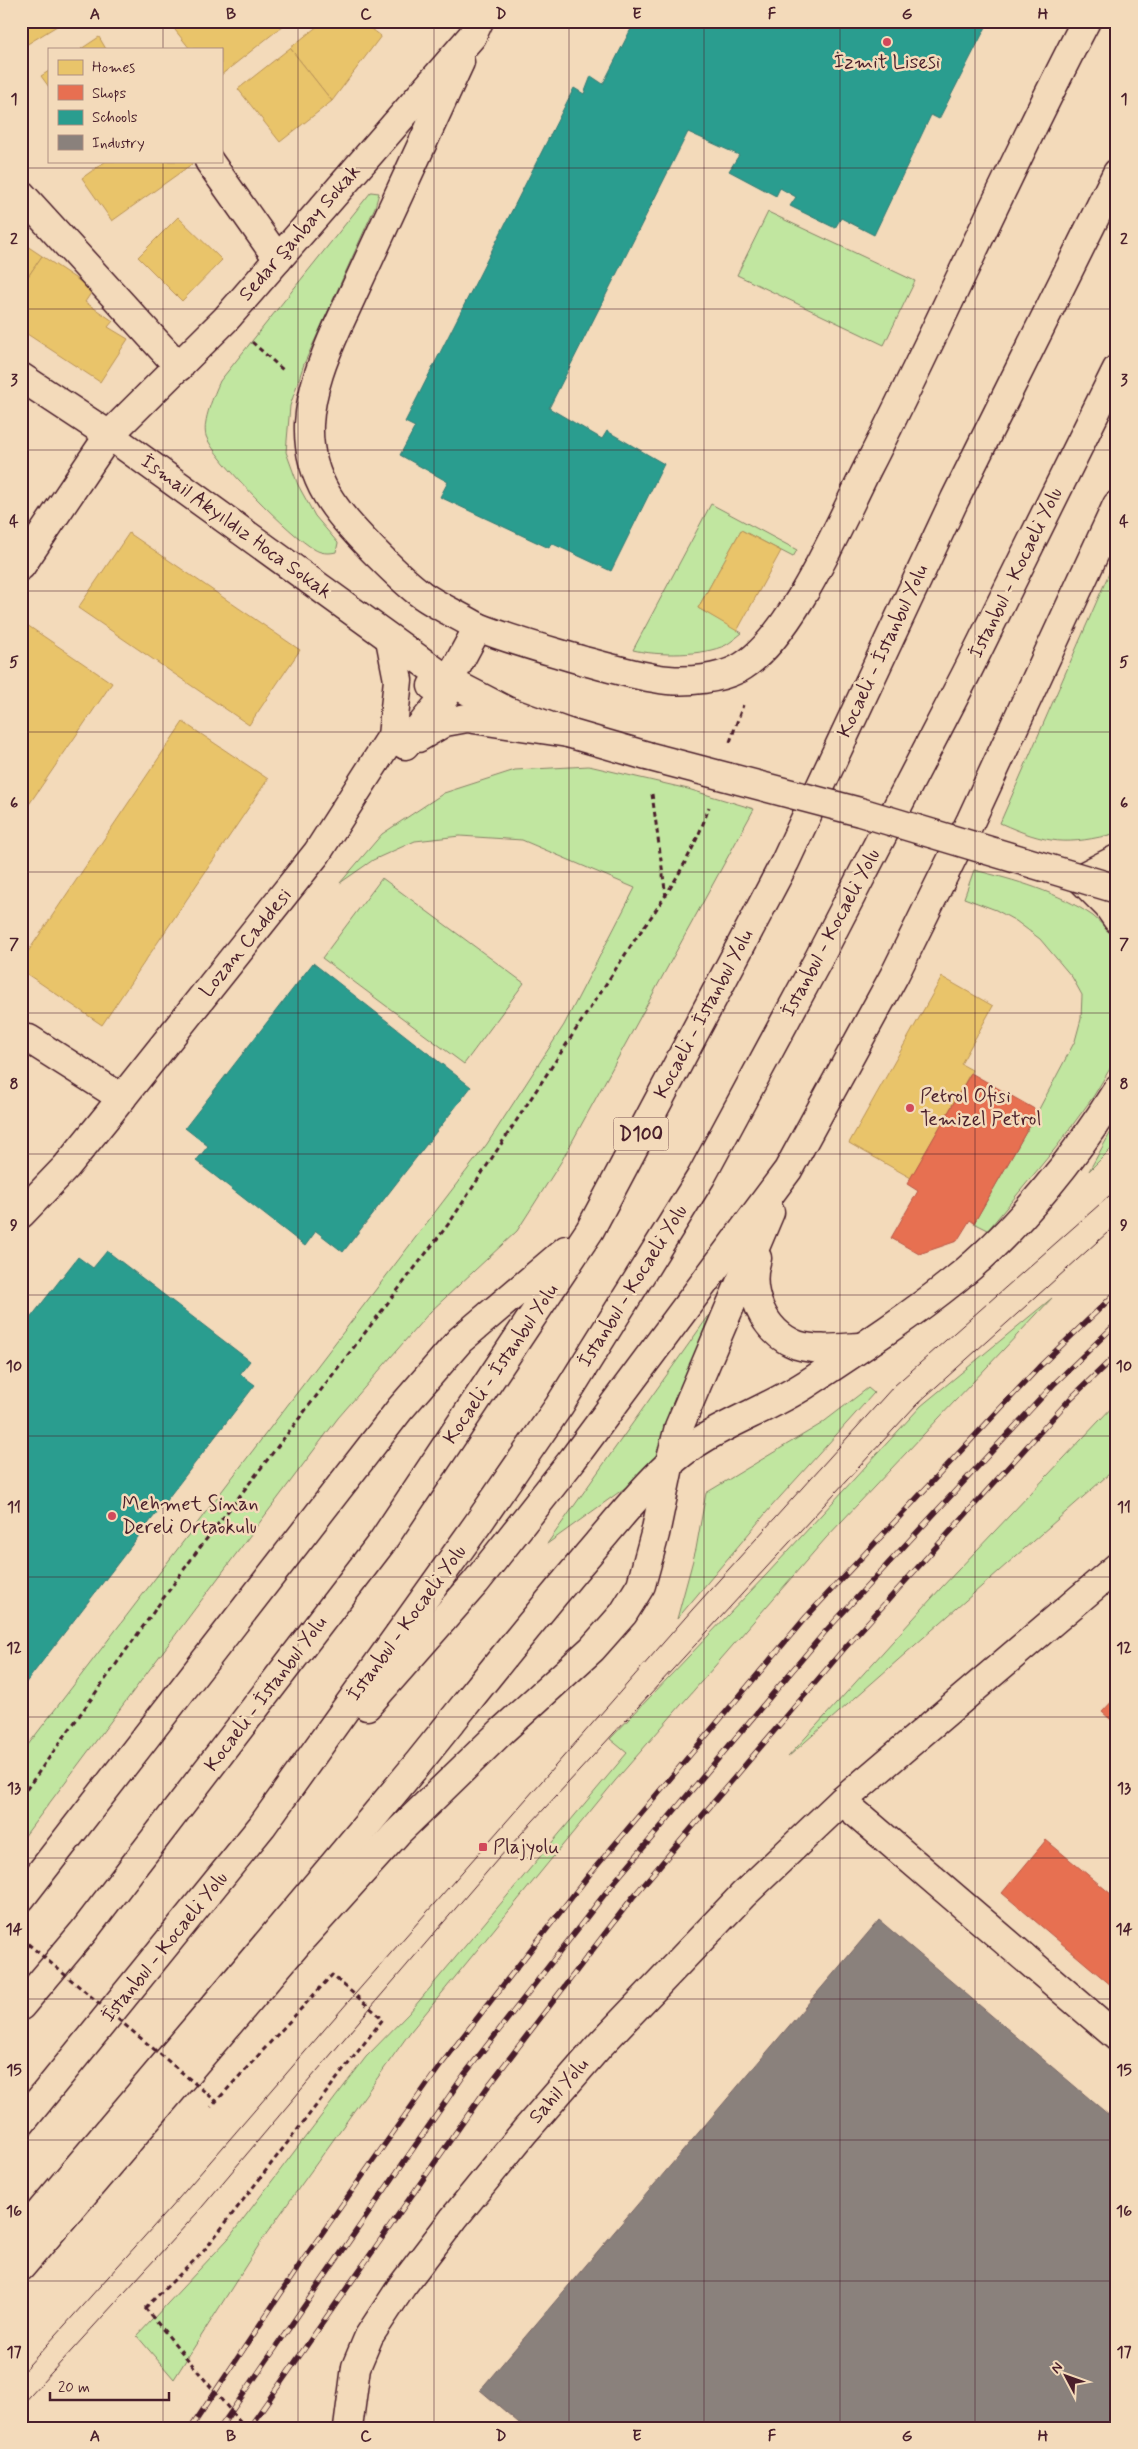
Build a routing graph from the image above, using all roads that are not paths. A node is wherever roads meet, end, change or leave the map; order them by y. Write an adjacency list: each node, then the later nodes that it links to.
1 (1086, 21): 13 (main road)
2 (475, 28): 6 (main road, Sedar Şanbay Sokak); 13 (main road)
3 (210, 162): 6 (main road)
4 (1117, 173): 27 (main road, Kocaeli - İstanbul Yolu / D100)
5 (21, 194): 7 (main road)
6 (278, 259): 7 (main road, Sedar Şanbay Sokak)
7 (179, 367): 10 (main road, Sedar Şanbay Sokak)
8 (1117, 369): 32 (main road, İstanbul - Kocaeli Yolu)
9 (21, 377): 10 (main road, İsmail Akyıldız Hoca Sokak)
10 (109, 435): 12 (main road, Sedar Şanbay Sokak); 14 (main road, İsmail Akyıldız Hoca Sokak)
11 (1117, 505): 25 (main road)
12 (21, 566)
13 (478, 627): 15 (main road)
14 (390, 639): 15 (main road, İsmail Akyıldız Hoca Sokak); 17 (main road, Lozan Caddesi)
15 (449, 681): 16 (main road, İsmail Akyıldız Hoca Sokak); 17 (main road)
16 (568, 733): 17 (main road); 19 (main road, bridge)
17 (398, 741): 24 (main road, Lozan Caddesi)
18 (1117, 859): 19 (main road)
19 (1080, 878): 20 (main road, bridge); 21 (main road)
20 (1117, 889)
21 (1117, 919)
22 (28, 1039): 24 (main road)
23 (1117, 1090): 28 (main road)
24 (122, 1098): 26 (main road, Lozan Caddesi)
25 (788, 1170): 28 (main road); 29 (main road); 32 (main road)
26 (21, 1214)
27 (590, 1230): 33 (main road); 34 (main road, Kocaeli - İstanbul Yolu / D100)
28 (859, 1347): 29 (main road)
29 (670, 1462): 37 (main road); 38 (main road)
30 (1117, 1567): 31 (main road, Sahil Yolu)
31 (842, 1801): 35 (main road); 39 (main road, Sahil Yolu)
32 (262, 1826): 36 (main road, İstanbul - Kocaeli Yolu)
33 (21, 1898)
34 (21, 2006)
35 (1117, 2037)
36 (21, 2123)
37 (21, 2236)
38 (21, 2267)
39 (348, 2428)

